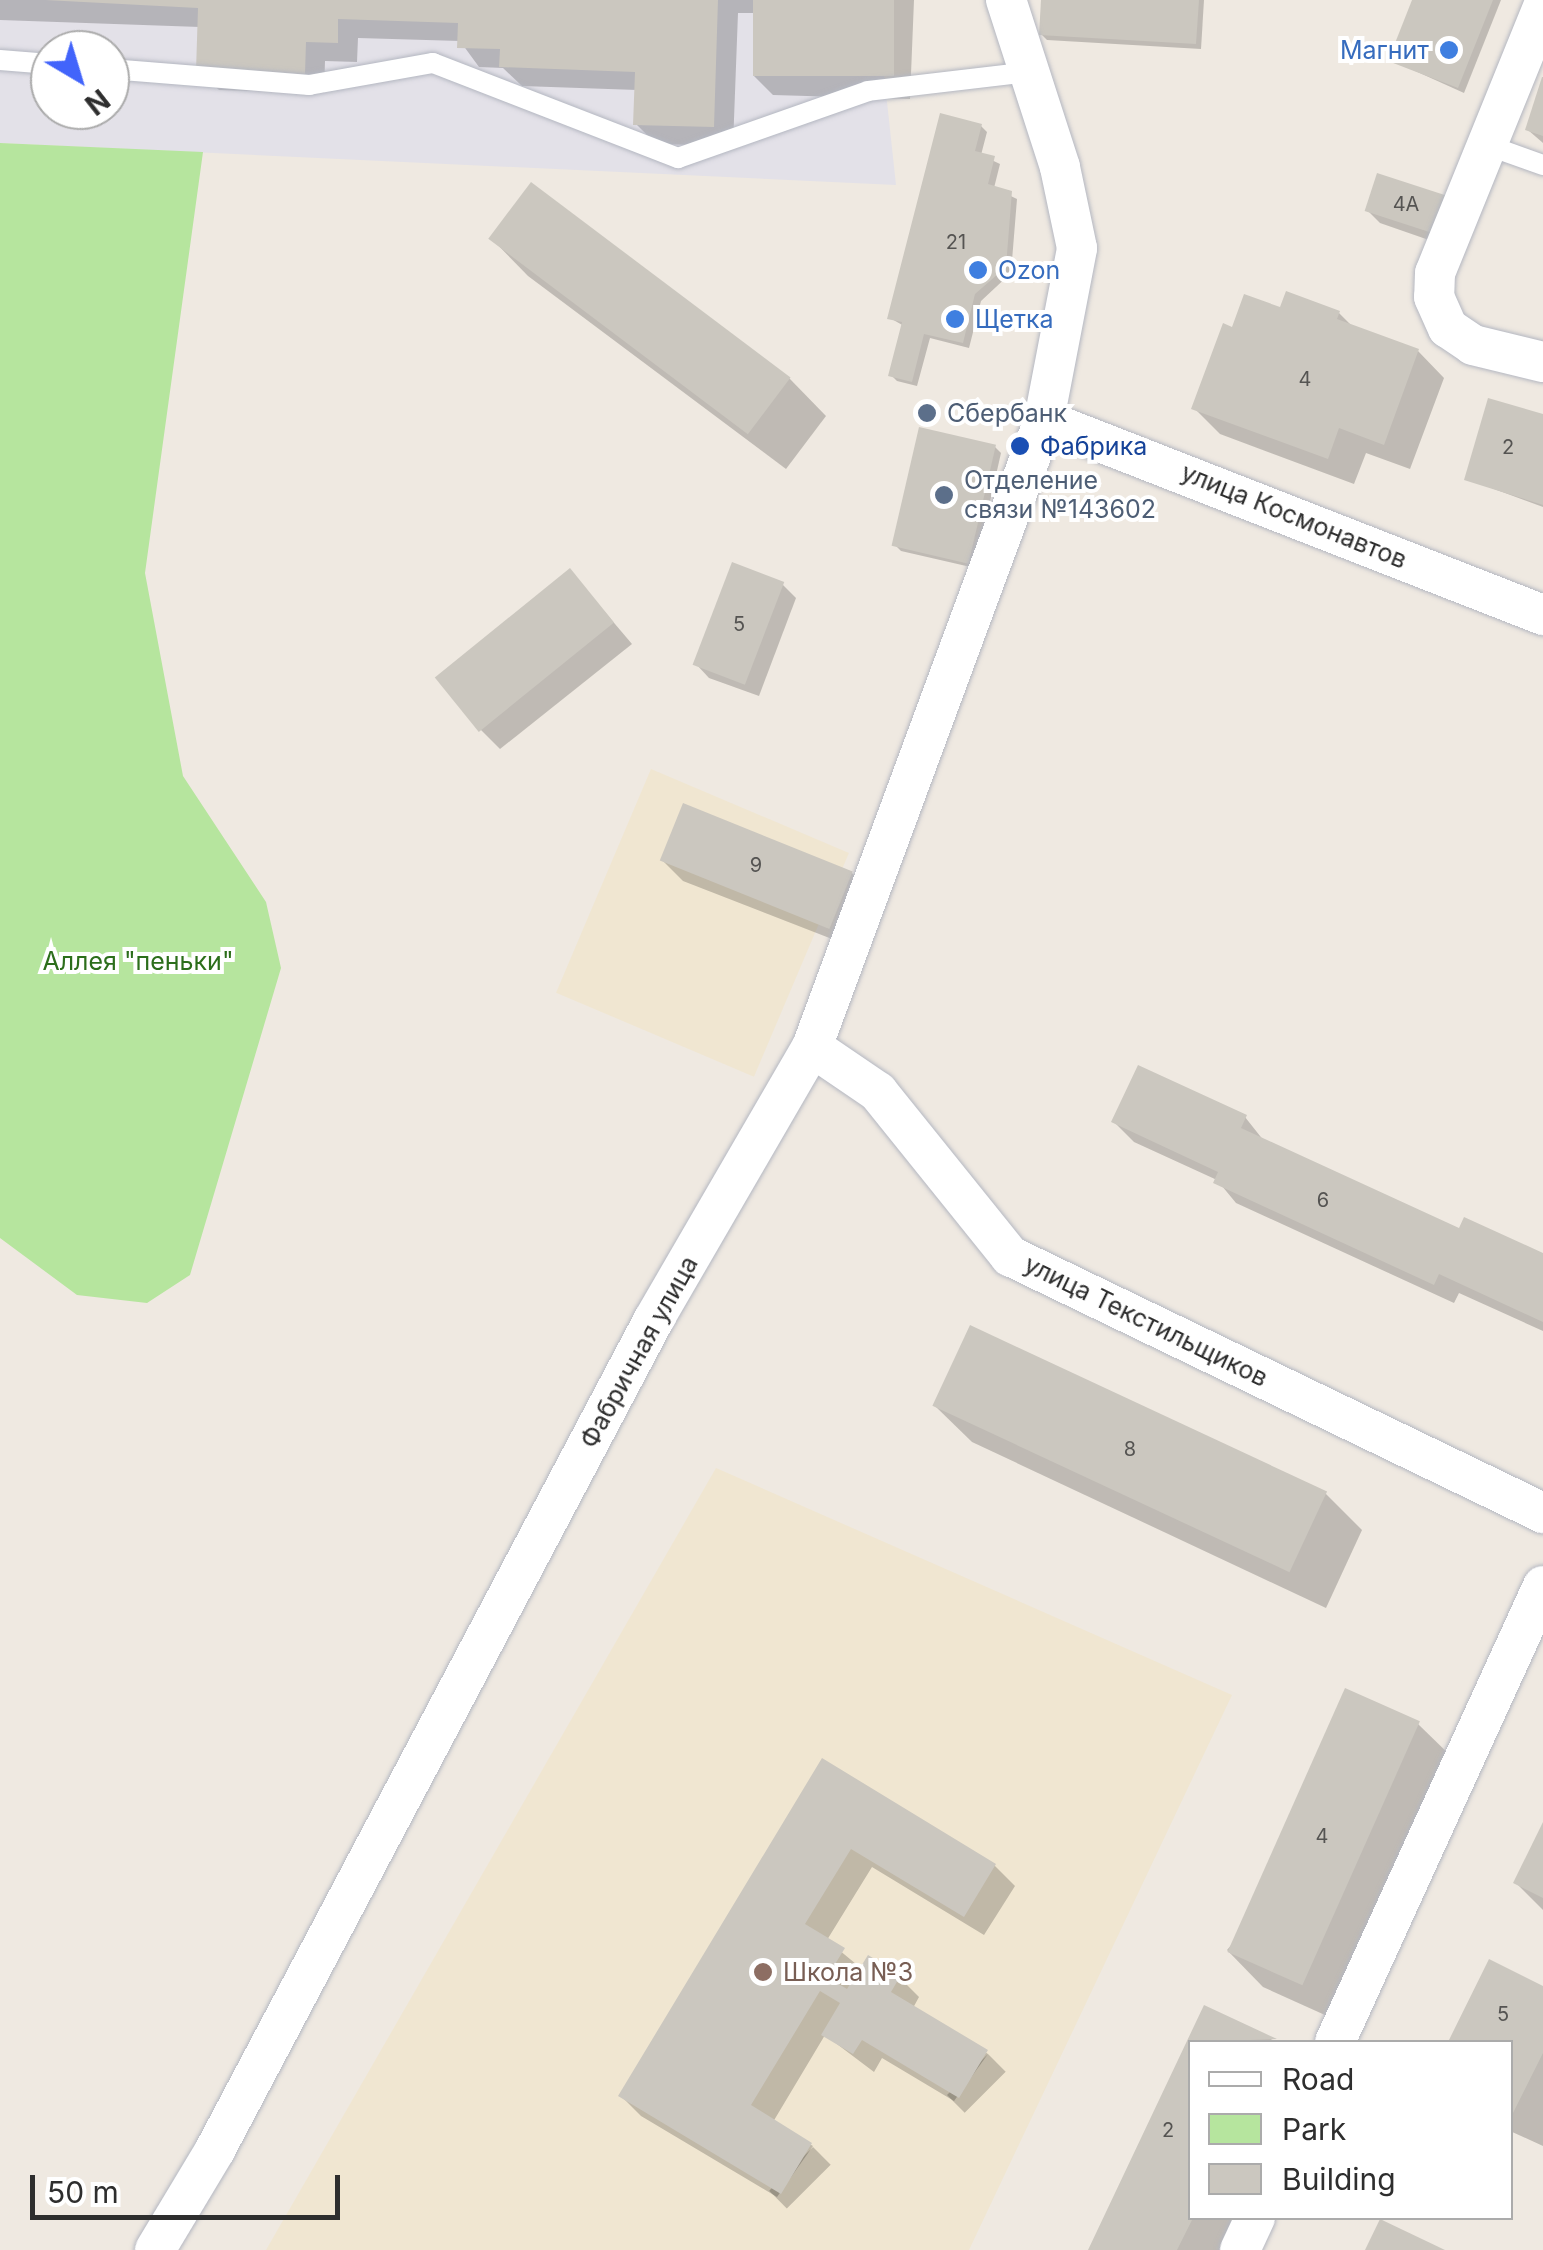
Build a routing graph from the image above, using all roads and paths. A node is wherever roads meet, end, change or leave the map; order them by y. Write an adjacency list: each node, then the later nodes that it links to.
1 (1006, 0): 6 (street, Фабричная улица)
2 (1543, 7): 7 (street)
3 (0, 60): 4 (lane)
4 (30, 62)
5 (130, 71): 6 (lane)
6 (1030, 72): 10 (street, Фабричная улица)
7 (1487, 146): 8 (lane); 9 (street)
8 (1543, 165)
9 (1543, 362)
10 (1044, 420): 11 (street, улица Космонавтов); 12 (street, Фабричная улица)
11 (1543, 614)
12 (812, 1048): 13 (street, улица Текстильщиков); 17 (street, Фабричная улица)
13 (1543, 1513)
14 (1543, 1586): 15 (street)
15 (1336, 2040)
16 (1254, 2220): 18 (street)
17 (155, 2250)
18 (1240, 2250)

